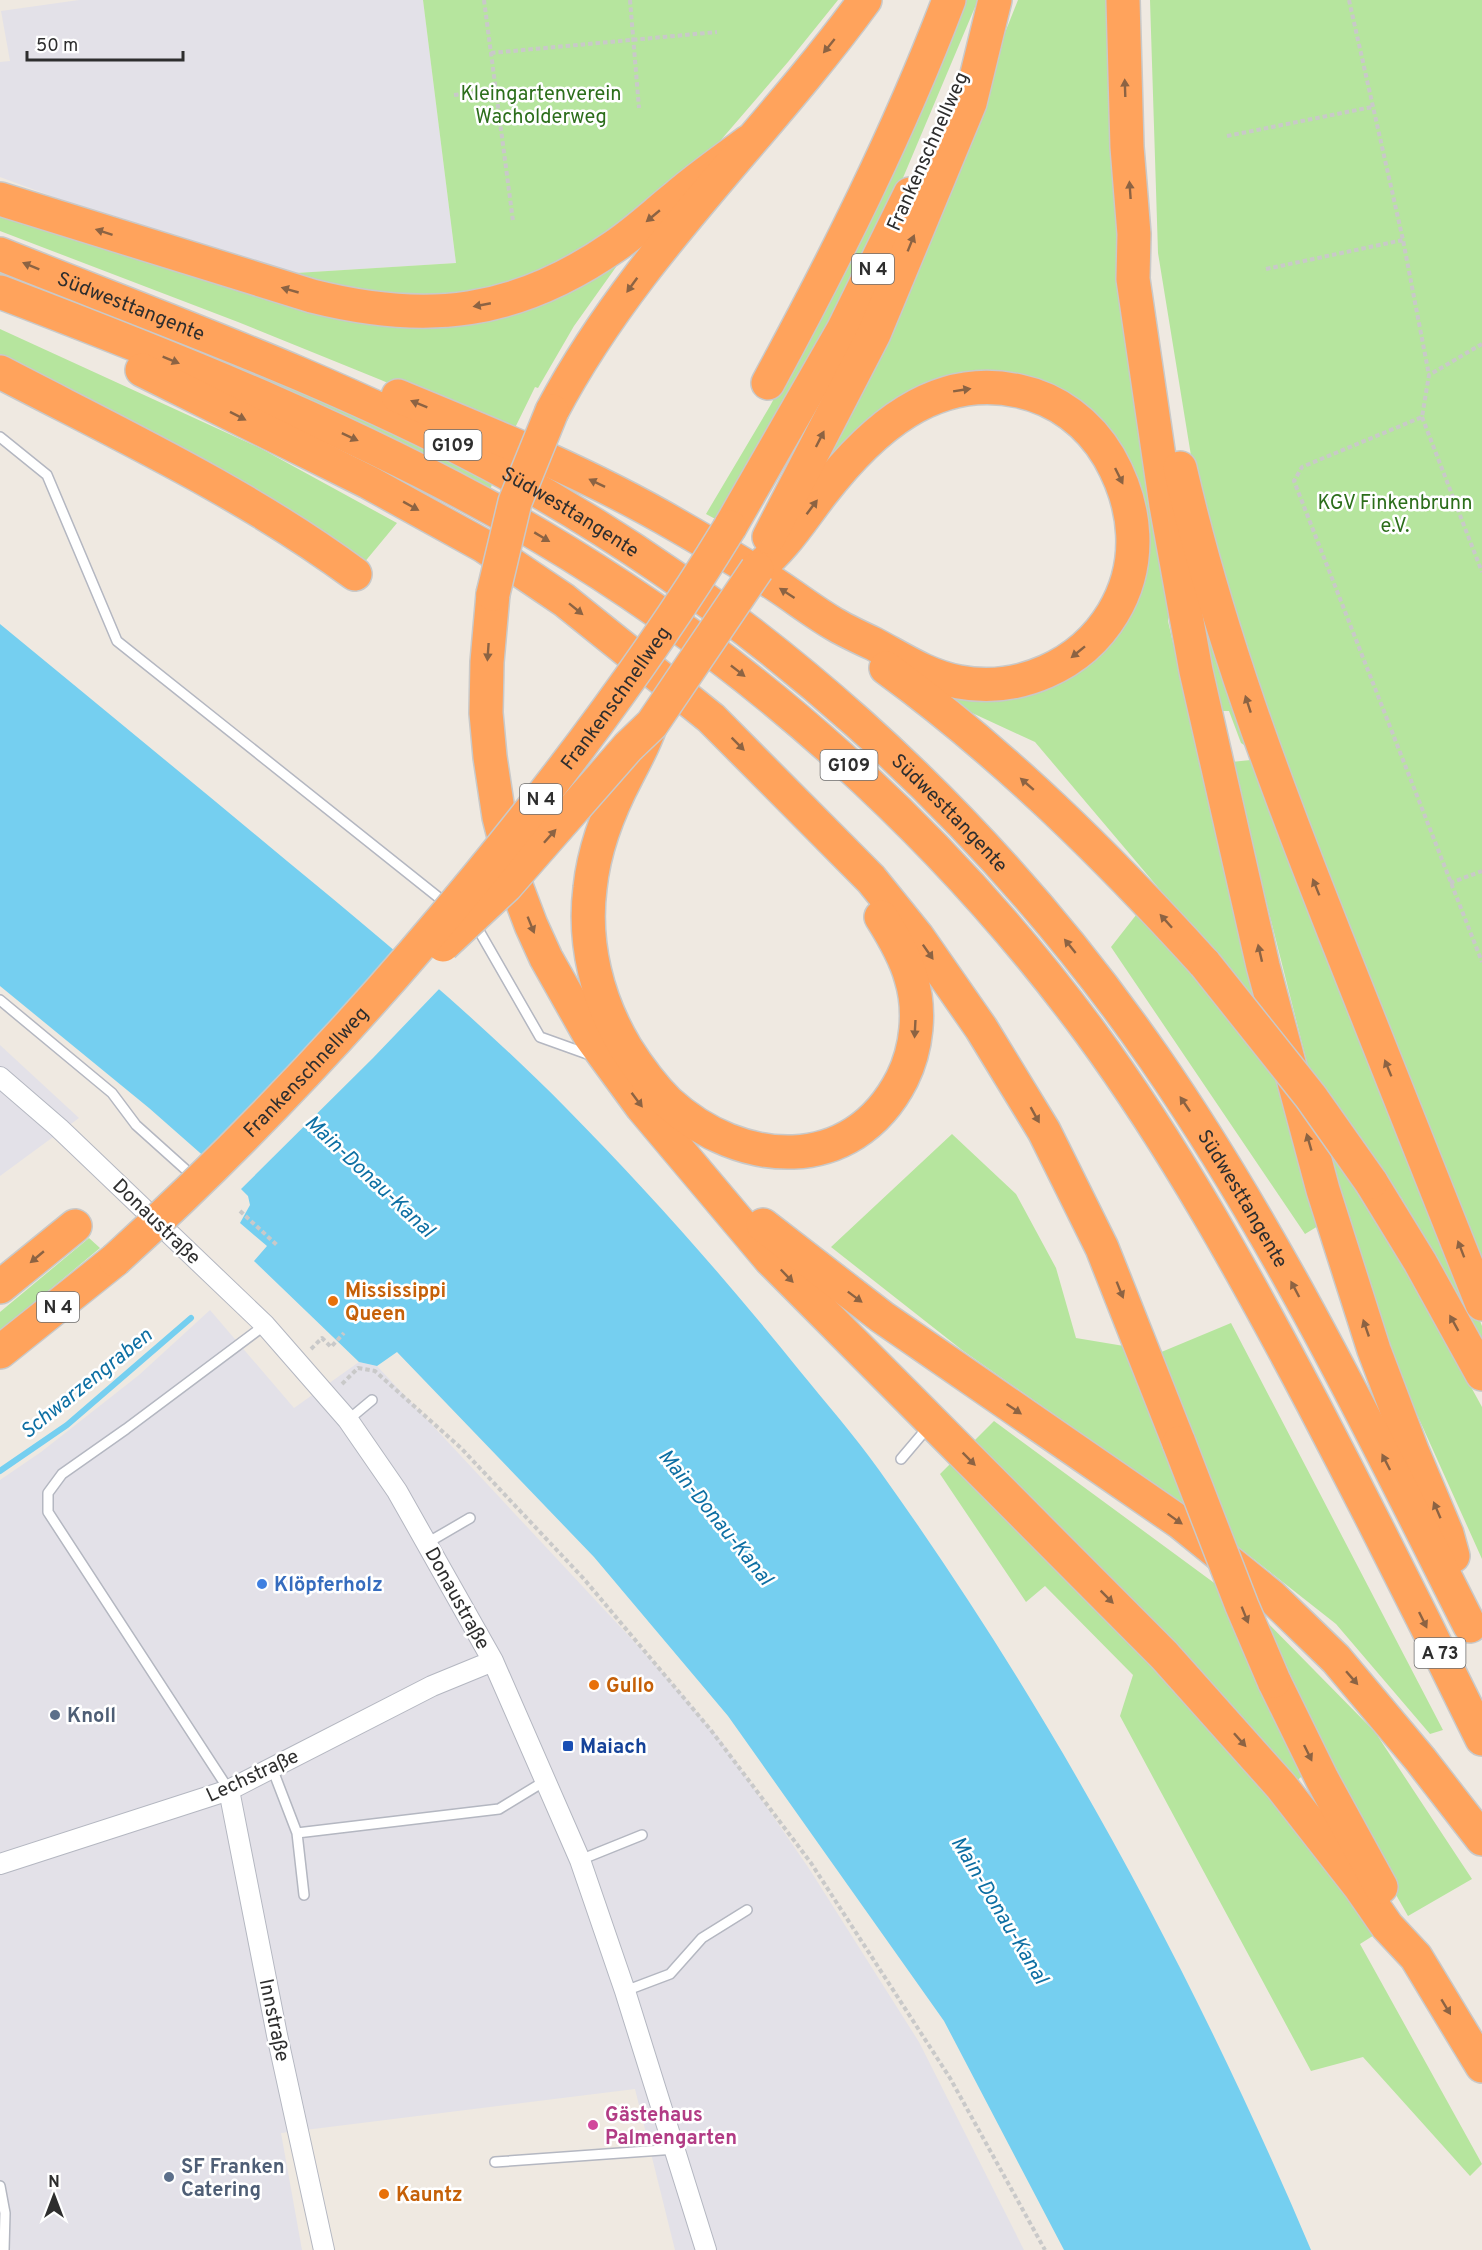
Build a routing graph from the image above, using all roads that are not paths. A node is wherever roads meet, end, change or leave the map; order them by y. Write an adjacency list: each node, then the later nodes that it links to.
1 (865, 0): 5 (highway, one-way to 5)
2 (949, 0): 12 (highway, Frankenschnellweg)
3 (994, 0): 14 (highway, one-way to 3); 20 (highway, Frankenschnellweg / N 4, bridge)
4 (1123, 0): 7 (highway, one-way to 4)
5 (748, 142): 6 (highway, one-way to 6); 21 (highway, one-way to 21, bridge)
6 (0, 199)
7 (1134, 234): 27 (highway, one-way to 7); 38 (highway, one-way to 7)
8 (0, 254): 10 (highway, Südwesttangente / G109, one-way to 8)
9 (0, 292): 18 (highway, one-way to 18); 37 (highway, Südwesttangente / G109, one-way to 37)
10 (203, 333): 16 (highway, one-way to 10); 38 (highway, Südwesttangente / G109, one-way to 10)
11 (0, 372): 15 (highway)
12 (768, 383)
13 (0, 437): 21 (lane)
14 (766, 556): 16 (highway, one-way to 16); 17 (highway, bridge)
15 (355, 574)
16 (836, 625): 30 (highway, one-way to 16, bridge)
17 (652, 724): 18 (highway, one-way to 17); 20 (highway, one-way to 17, bridge)
18 (836, 844): 51 (highway, one-way to 51, bridge)
19 (0, 1000): 24 (lane)
20 (370, 1004): 29 (highway, Frankenschnellweg / N 4, bridge)
21 (608, 1062): 23 (highway, one-way to 23)
22 (0, 1077): 28 (street, Donaustraße)
23 (695, 1167): 33 (highway, one-way to 33); 46 (highway, one-way to 46)
24 (209, 1190)
25 (75, 1226): 26 (highway, N 4, one-way to 26)
26 (0, 1287)
27 (1482, 1304)
28 (265, 1325): 32 (street, Donaustraße); 43 (lane)
29 (0, 1352)
30 (1482, 1374)
31 (372, 1400): 32 (lane)
32 (348, 1420): 36 (street, Donaustraße)
33 (932, 1422): 34 (lane); 51 (highway, one-way to 51)
34 (901, 1459)
35 (470, 1518): 36 (lane)
36 (427, 1543): 39 (street, Donaustraße)
37 (1397, 1568): 40 (highway, A 73, one-way to 40)
38 (1476, 1639)
39 (493, 1661): 41 (street, Lechstraße); 42 (street, Donaustraße)
40 (1482, 1739)
41 (272, 1768): 43 (street, Lechstraße); 44 (lane)
42 (545, 1781): 44 (lane); 47 (street, Donaustraße)
43 (229, 1790): 48 (street, Lechstraße); 58 (street, Innstraße)
44 (297, 1833): 49 (lane)
45 (642, 1835): 47 (lane)
46 (1482, 1839)
47 (580, 1860): 52 (street, Donaustraße)
48 (0, 1864)
49 (304, 1895)
50 (747, 1910): 52 (lane)
51 (1416, 1957): 53 (highway, one-way to 53)
52 (625, 1991): 54 (street, Donaustraße)
53 (1482, 2066)
54 (676, 2149): 55 (lane); 59 (street, Donaustraße)
55 (495, 2162)
56 (0, 2186): 57 (lane)
57 (4, 2250)
58 (324, 2250)
59 (706, 2250)

